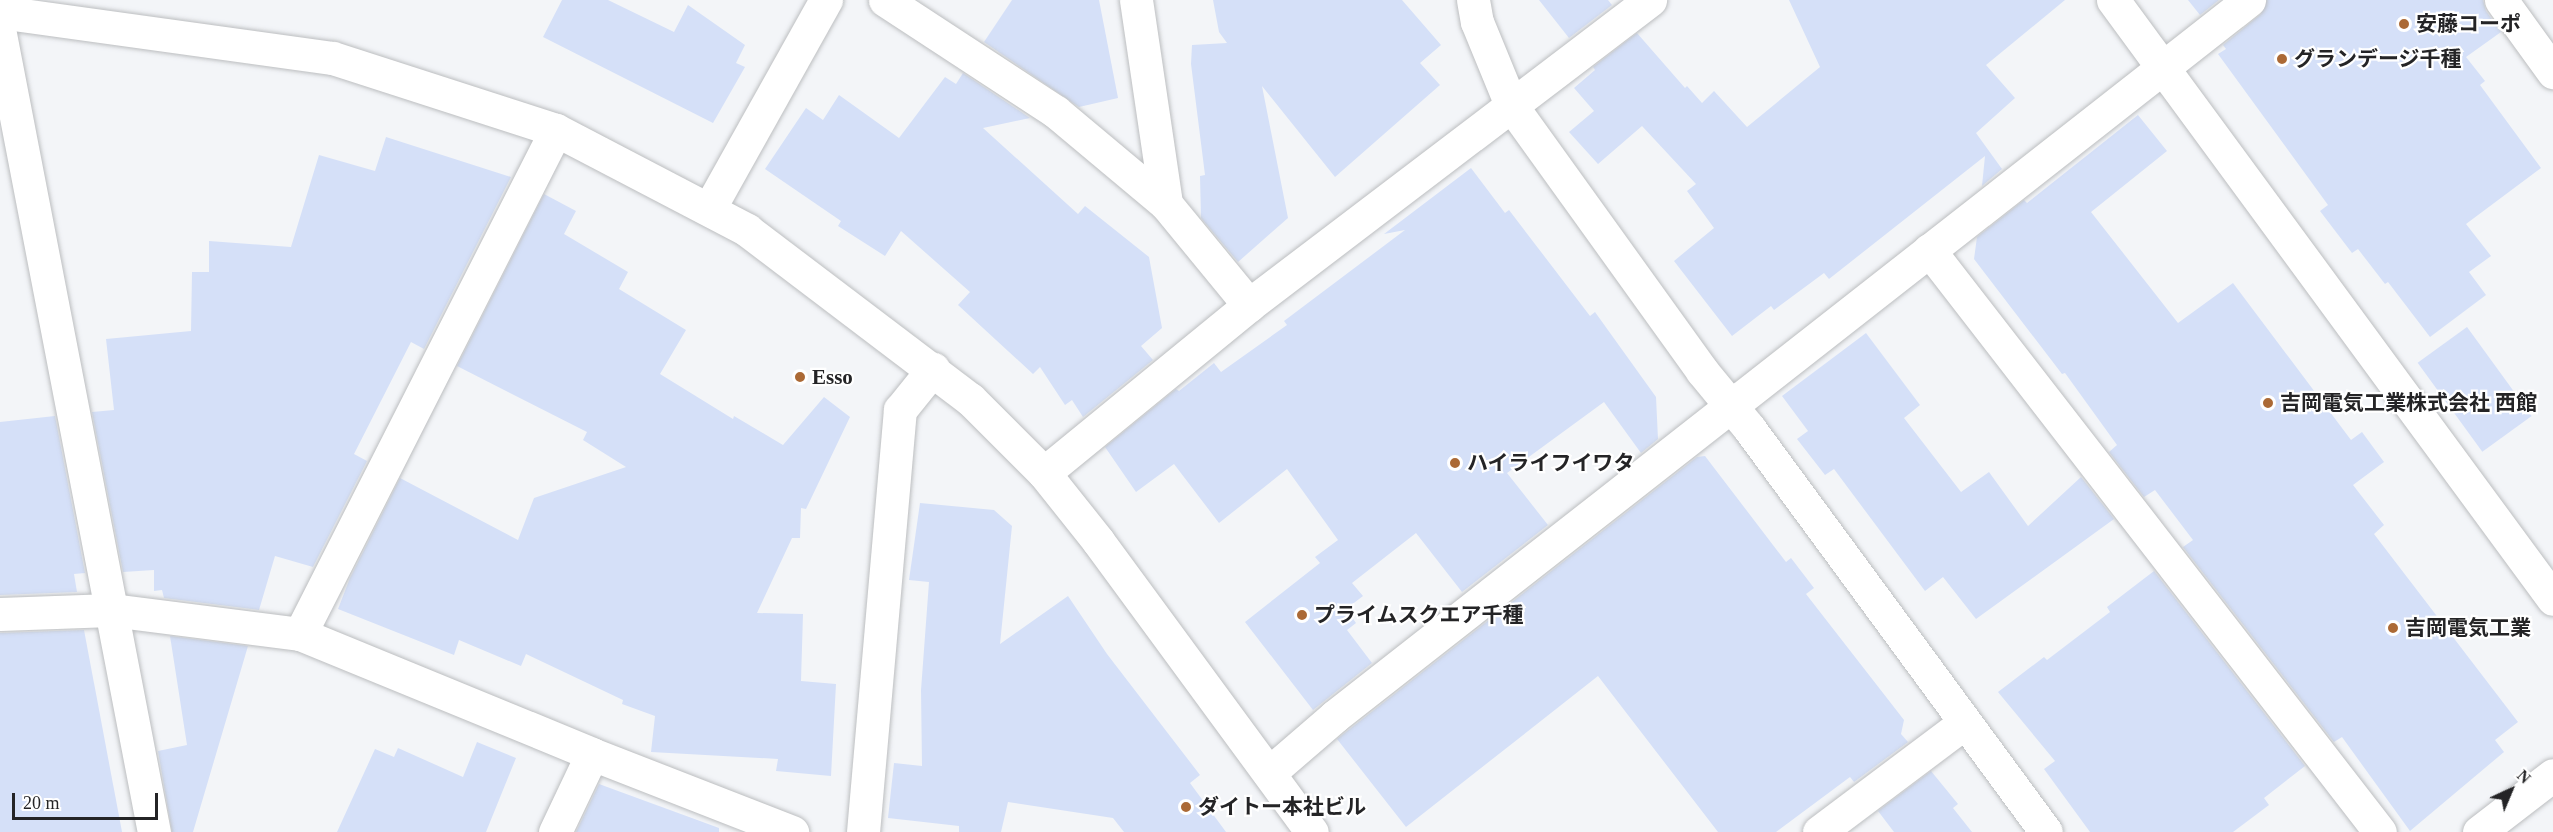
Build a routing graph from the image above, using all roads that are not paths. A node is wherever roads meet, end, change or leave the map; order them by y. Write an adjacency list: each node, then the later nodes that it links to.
1 (9, 0): 10 (street)
2 (826, 0): 17 (street)
3 (885, 0): 16 (street)
4 (1136, 0): 16 (street)
5 (1473, 0): 14 (street)
6 (1650, 0): 14 (street)
7 (2113, 0): 12 (street)
8 (2249, 0): 12 (street)
9 (2501, 0): 13 (street)
10 (0, 10): 15 (street)
11 (0, 34): 24 (street)
12 (2162, 67): 18 (street); 23 (street)
13 (2553, 72)
14 (1511, 105): 19 (street); 21 (street)
15 (556, 130): 17 (street); 26 (street)
16 (1166, 204): 19 (street)
17 (709, 209): 20 (street)
18 (1929, 250): 21 (street); 38 (street)
19 (1249, 305): 22 (street)
20 (933, 369): 22 (street); 34 (street)
21 (1731, 408): 27 (street); 29 (street)
22 (1044, 473): 29 (street)
23 (2553, 599)
24 (111, 610): 25 (street); 26 (street); 31 (street)
25 (0, 614)
26 (300, 634): 28 (street)
27 (1964, 723): 36 (street); 37 (street)
28 (592, 754): 32 (street); 33 (street)
29 (1269, 773): 35 (street)
30 (2553, 775): 39 (street)
31 (154, 832)
32 (555, 832)
33 (792, 832)
34 (863, 832)
35 (1312, 832)
36 (1819, 832)
37 (2046, 832)
38 (2380, 832)
39 (2479, 832)

